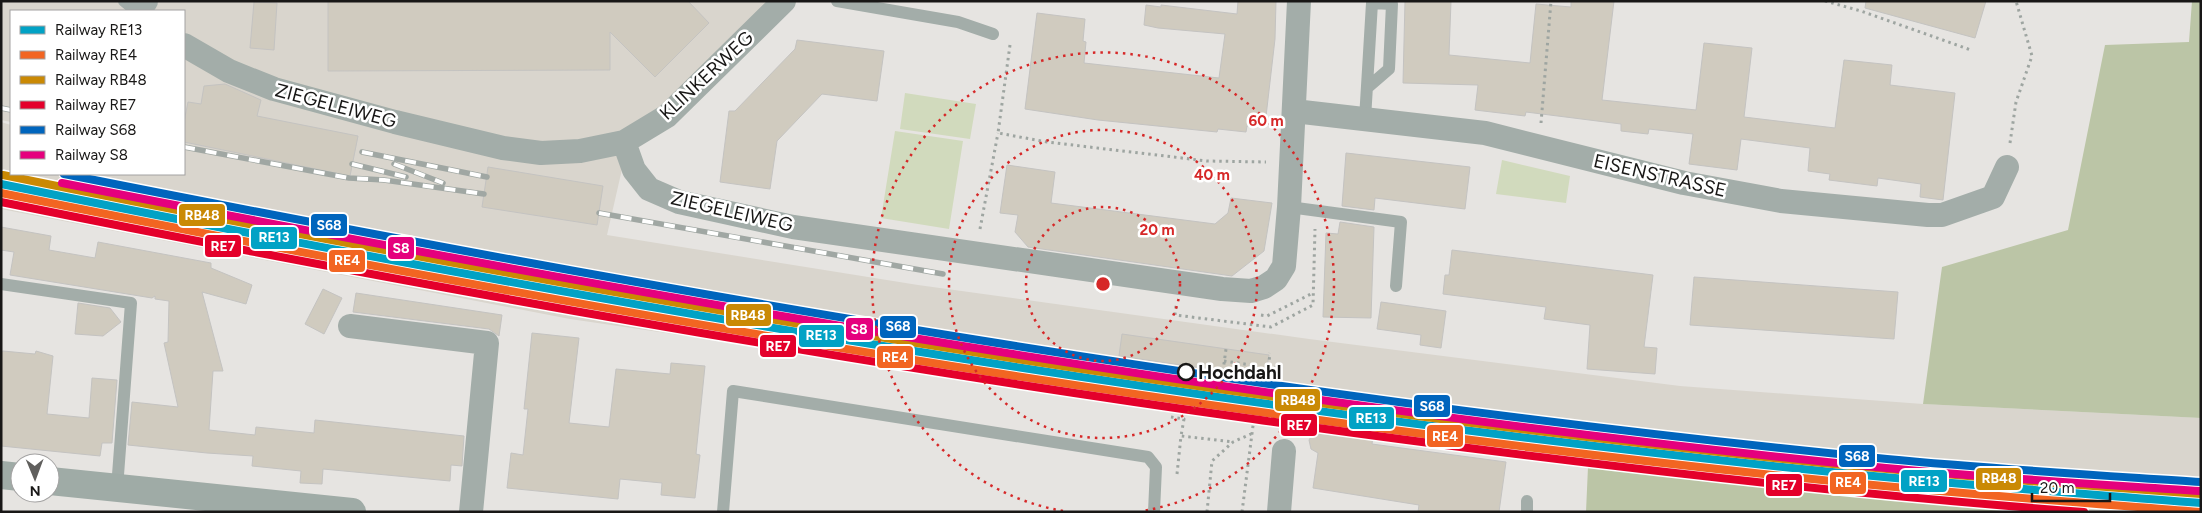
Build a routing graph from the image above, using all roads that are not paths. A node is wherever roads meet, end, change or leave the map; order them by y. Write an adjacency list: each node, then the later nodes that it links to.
1 (124, 1): 5 (lane)
2 (784, 1): 11 (street, KLINKERWEG)
3 (837, 1): 6 (lane)
4 (1299, 1): 9 (street)
5 (137, 10)
6 (993, 34)
7 (185, 46): 11 (street, ZIEGELEIWEG)
8 (1367, 88): 8 (lane); 10 (lane)
9 (1294, 111): 10 (street, EISENSTRASSE); 13 (street)
10 (1365, 119): 12 (street, EISENSTRASSE)
11 (624, 142): 13 (street, ZIEGELEIWEG)
12 (2007, 167)
13 (1289, 207): 15 (lane)
14 (1, 284): 19 (lane)
15 (1396, 286)
16 (350, 326): 21 (street)
17 (1284, 451): 24 (street)
18 (60, 481): 19 (street)
19 (117, 488): 20 (street)
20 (352, 512)
21 (471, 512)
22 (723, 512): 23 (lane)
23 (1154, 512)
24 (1280, 512)

